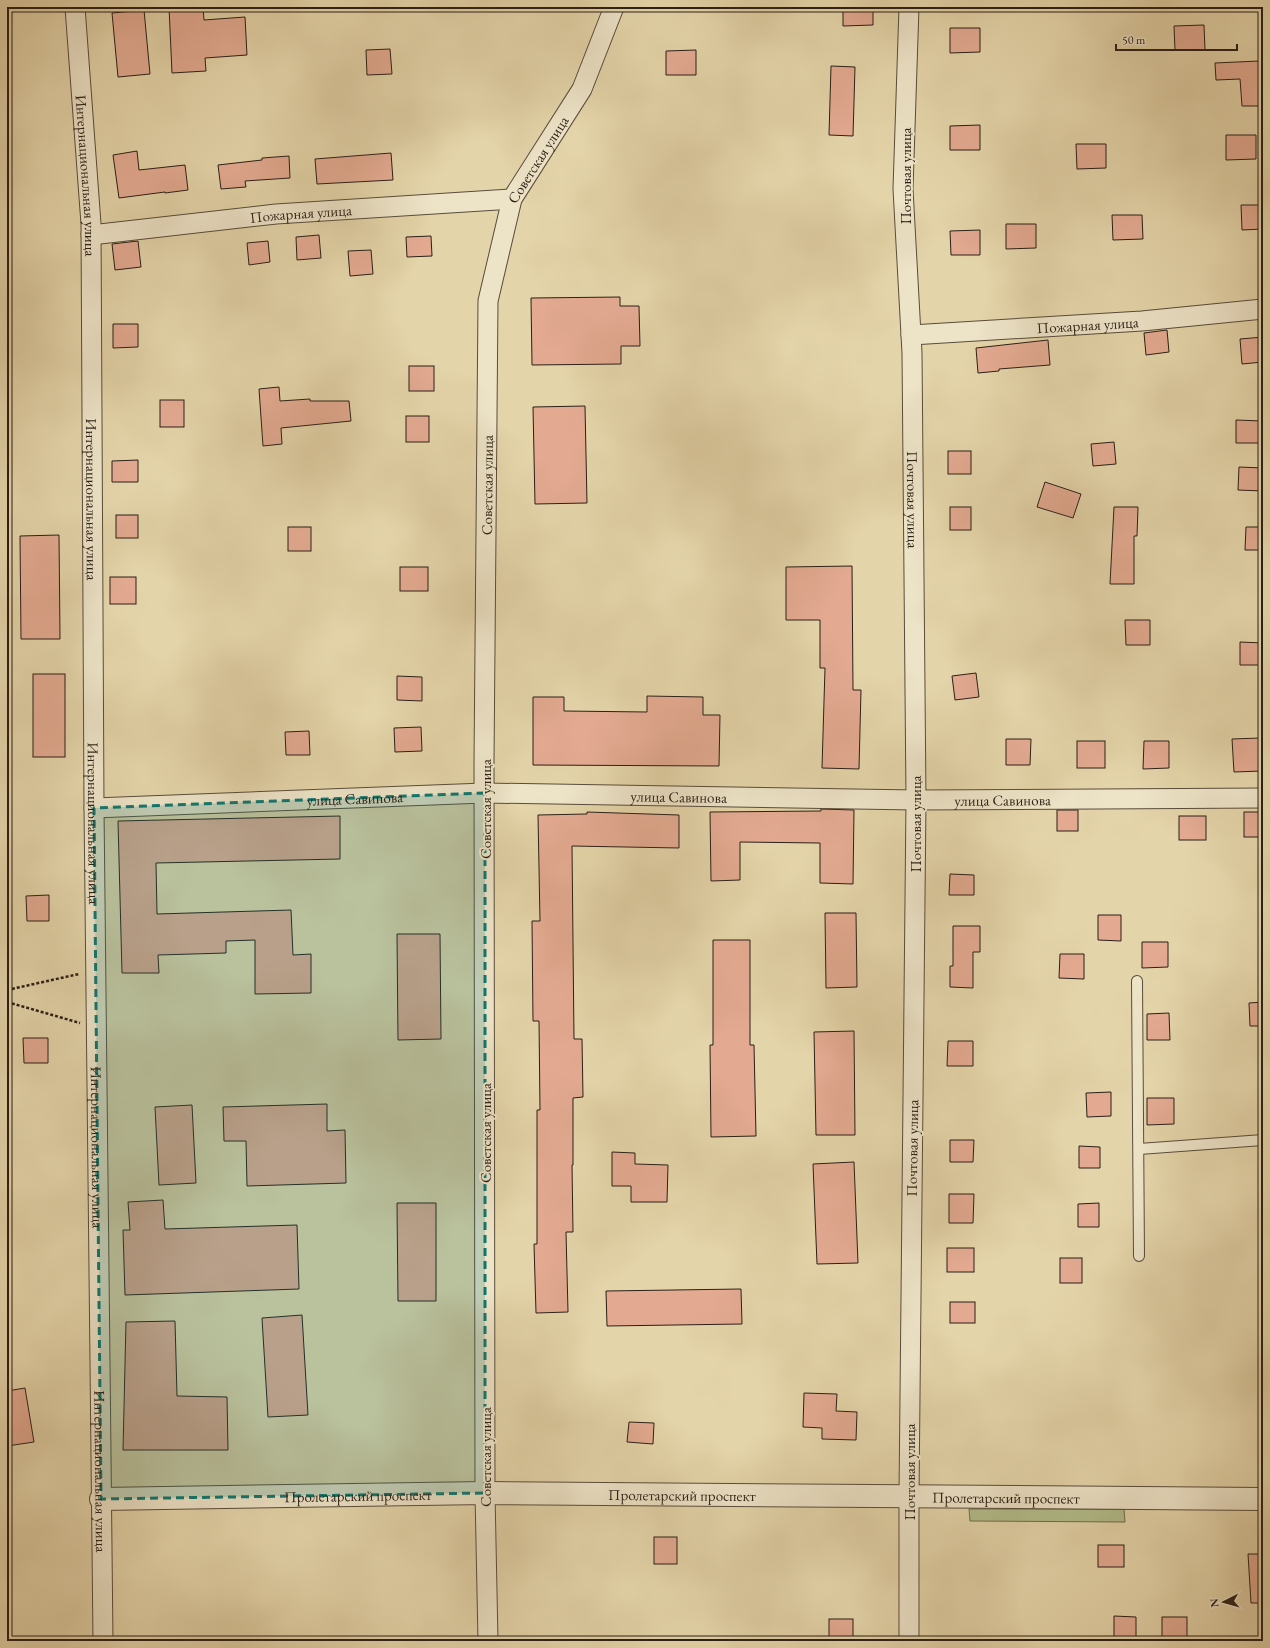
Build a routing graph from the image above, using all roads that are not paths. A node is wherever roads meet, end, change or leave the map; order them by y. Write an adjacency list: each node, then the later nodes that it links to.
1 (75, 7): 5 (street, Интернациональная улица)
2 (614, 7): 4 (street, Советская улица)
3 (909, 7): 7 (street, Почтовая улица)
4 (512, 199): 5 (street, Пожарная улица); 8 (street, Советская улица)
5 (91, 234): 11 (street, Интернациональная улица)
6 (1263, 309): 7 (street, Пожарная улица)
7 (911, 335): 10 (street, Почтовая улица)
8 (485, 794): 10 (street, улица Савинова); 11 (street, улица Савинова); 16 (street, Советская улица)
9 (1263, 798): 10 (street, улица Савинова)
10 (916, 800): 17 (street, Почтовая улица)
11 (94, 808): 19 (street, Интернациональная улица)
12 (1137, 981): 14 (lane)
13 (1263, 1140): 14 (lane)
14 (1139, 1149): 15 (lane)
15 (1139, 1256)
16 (485, 1493): 17 (street, Пролетарский проспект); 19 (street, Пролетарский проспект); 21 (street, Советская улица)
17 (909, 1496): 18 (street, Пролетарский проспект); 22 (street, Почтовая улица)
18 (1263, 1498)
19 (101, 1499): 20 (street, Интернациональная улица)
20 (102, 1641)
21 (488, 1641)
22 (909, 1641)

